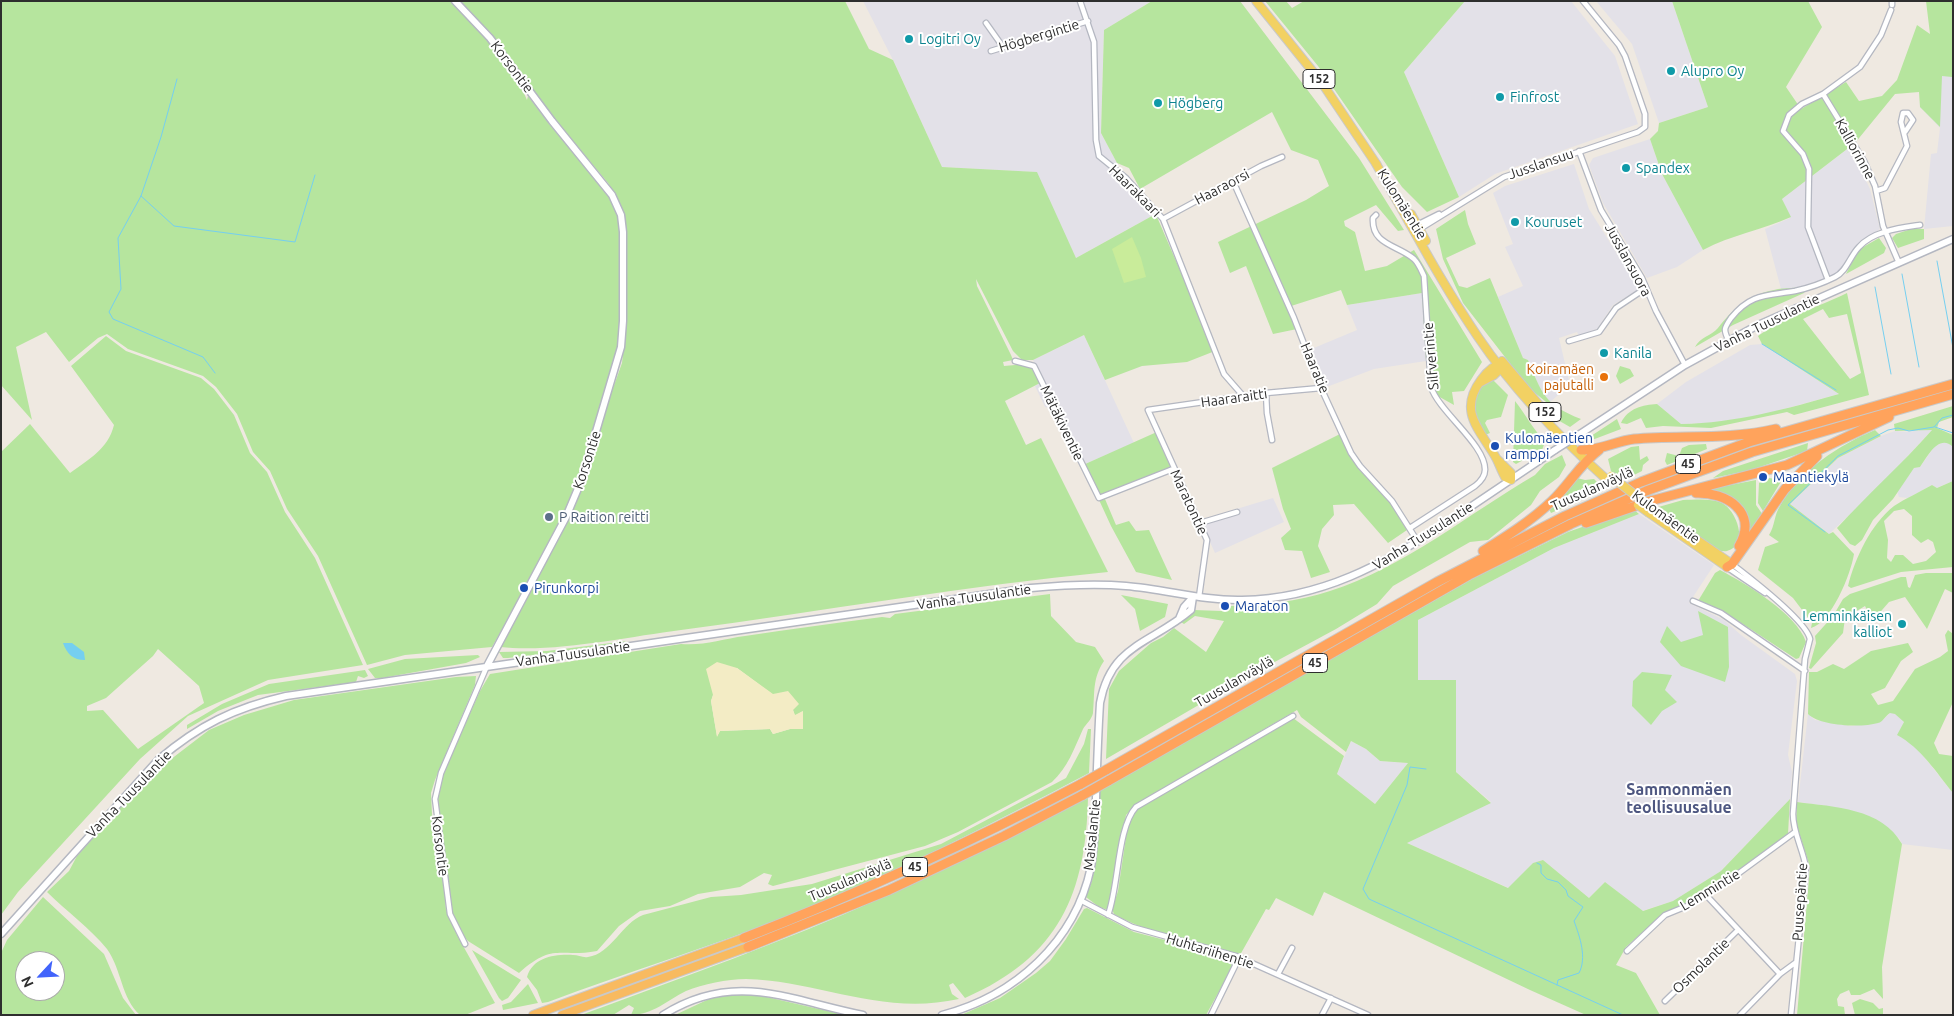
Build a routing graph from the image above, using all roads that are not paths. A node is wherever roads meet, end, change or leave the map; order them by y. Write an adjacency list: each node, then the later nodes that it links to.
1 (456, 1): 55 (main road, Korsontie)
2 (1080, 1): 6 (street, Haarakaari)
3 (1256, 1): 19 (main road, Kulomäentie / 152)
4 (1583, 1): 12 (street, Jusslansuu)
5 (1892, 6): 10 (street)
6 (1088, 21): 8 (street, Högbergintie); 17 (street, Haarakaari)
7 (986, 23): 8 (street)
8 (1003, 47): 9 (street, Högbergintie)
9 (991, 50)
10 (1823, 94): 15 (street, Kalliorinne); 23 (street)
11 (1905, 132): 15 (street)
12 (1579, 151): 19 (street, Jusslansuu); 24 (street, Jusslansuora)
13 (1282, 157): 14 (street, Haaraorsi)
14 (1233, 181): 17 (street, Haaraorsi); 31 (street, Haaratie)
15 (1876, 191): 20 (street, Kalliorinne)
16 (1376, 215): 48 (street, Silfverintie)
17 (1163, 219): 34 (street, Haarakaari)
18 (1920, 225): 20 (street)
19 (1417, 229): 29 (main road, Kulomäentie / 152)
20 (1885, 233): 22 (street, Kalliorinne); 23 (street)
21 (1953, 239): 22 (main road, Vanha Tuusulantie)
22 (1899, 263): 26 (main road, Vanha Tuusulantie)
23 (1828, 280): 26 (street)
24 (1646, 288): 25 (street); 28 (street, Jusslansuora)
25 (1569, 341)
26 (1729, 341): 28 (main road, Vanha Tuusulantie)
27 (1015, 361): 43 (street, Mätäkiventie)
28 (1686, 365): 44 (main road, Vanha Tuusulantie, bridge)
29 (1501, 366): 41 (main road, Kulomäentie / 152); 42 (main road, Kulomäentie / 152); 44 (main road)
30 (1953, 384): 37 (highway, Tuusulanväylä / 45)
31 (1321, 388): 32 (street, Haararaitti); 48 (street, Haaratie)
32 (1266, 394): 34 (street, Haararaitti); 38 (street)
33 (1953, 394): 35 (highway, Tuusulanväylä / 45)
34 (1245, 398): 36 (street, Haararaitti)
35 (1929, 401): 39 (highway); 50 (highway, Tuusulanväylä / 45)
36 (1148, 410): 43 (street, Maratontie)
37 (1847, 413): 40 (highway); 52 (highway, Tuusulanväylä / 45)
38 (1272, 440)
39 (1834, 443): 45 (highway); 51 (highway)
40 (1604, 446): 41 (highway); 42 (highway)
41 (1581, 450): 42 (main road, Kulomäentie / 152)
42 (1587, 459): 51 (main road, Kulomäentie / 152, bridge); 52 (highway)
43 (1173, 469): 47 (street, Maratontie)
44 (1511, 480): 49 (main road, Vanha Tuusulantie)
45 (1673, 495): 50 (highway); 51 (highway)
46 (1236, 512): 47 (street)
47 (1200, 523): 53 (street, Maratontie)
48 (1410, 528): 49 (street, Haaratie)
49 (1418, 542): 53 (main road, Vanha Tuusulantie)
50 (1523, 547): 64 (highway, Tuusulanväylä / 45, bridge)
51 (1729, 564): 56 (street, Puusepäntie)
52 (1437, 582): 64 (highway, Tuusulanväylä / 45, bridge)
53 (1196, 597): 55 (main road, Vanha Tuusulantie); 60 (main road, Maisalantie)
54 (1693, 601): 56 (street)
55 (487, 666): 63 (main road, Vanha Tuusulantie); 65 (street, Korsontie)
56 (1805, 670): 58 (street, Puusepäntie)
57 (1293, 716): 61 (street)
58 (1795, 832): 59 (street, Lemmintie); 69 (street, Puusepäntie)
59 (1706, 895): 62 (street); 67 (street, Lemmintie)
60 (1080, 900): 61 (street, Huhtariihentie); 78 (main road, Maisalantie)
61 (1108, 915): 68 (street, Huhtariihentie)
62 (1738, 930): 71 (street); 73 (street, Osmolantie)
63 (1, 934)
64 (746, 943): 74 (highway, Tuusulanväylä / 45); 75 (highway, Tuusulanväylä / 45)
65 (465, 944)
66 (1292, 948): 70 (street)
67 (1627, 951)
68 (1236, 956): 70 (street, Huhtariihentie); 79 (street)
69 (1795, 964): 71 (street); 83 (street, Puusepäntie)
70 (1278, 974): 72 (street, Huhtariihentie)
71 (1780, 974): 82 (street)
72 (1330, 998): 80 (street); 81 (street, Huhtariihentie)
73 (1665, 1002)
74 (533, 1015)
75 (562, 1015)
76 (662, 1015): 77 (main road)
77 (864, 1015)
78 (942, 1015)
79 (1211, 1015)
80 (1322, 1015)
81 (1368, 1015)
82 (1740, 1015)
83 (1791, 1015)

